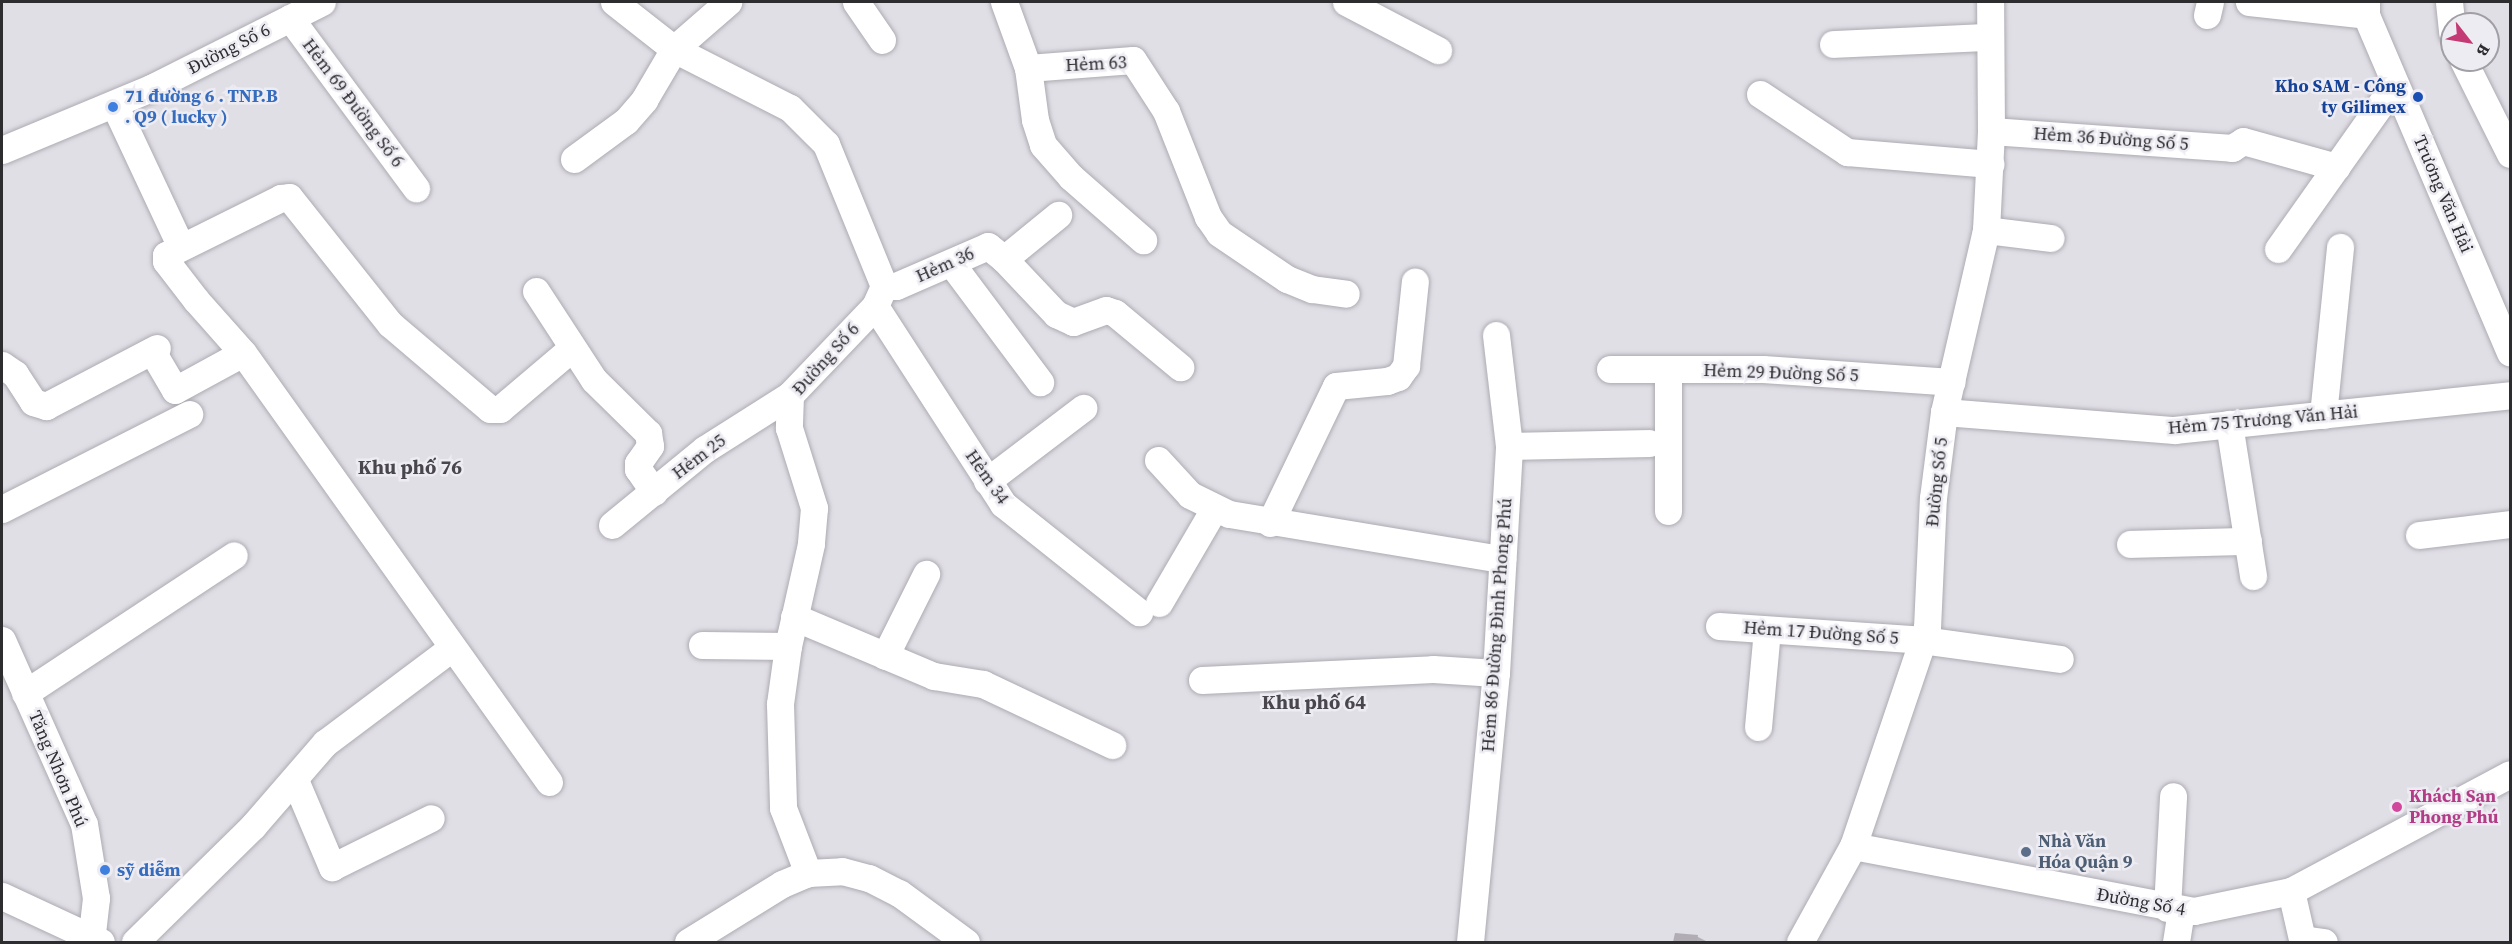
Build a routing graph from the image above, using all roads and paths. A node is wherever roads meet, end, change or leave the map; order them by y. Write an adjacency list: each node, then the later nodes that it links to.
1 (322, 2): 10 (street, Đường Số 6)
2 (614, 2): 14 (street)
3 (728, 2): 14 (street)
4 (856, 2): 12 (street)
5 (1004, 2): 16 (street)
6 (1346, 2): 15 (street)
7 (1990, 2): 11 (street, Đường Số 5)
8 (2249, 2): 9 (street)
9 (2366, 8): 18 (street, Trương Văn Hải)
10 (290, 18): 20 (street, Đường Số 6); 27 (street, Hẻm 69 Đường Số 6)
11 (1988, 37): 13 (street); 21 (street, Đường Số 5)
12 (882, 40)
13 (1833, 44)
14 (674, 49): 24 (street); 40 (street)
15 (1438, 50)
16 (1028, 68): 31 (street); 39 (street, Hẻm 63)
17 (2469, 72): 23 (street)
18 (2395, 84): 26 (street); 43 (street, Trương Văn Hải)
19 (1760, 94): 25 (street)
20 (114, 104): 22 (street, Đường Số 6); 32 (street)
21 (1991, 131): 25 (street, Đường Số 5); 26 (street, Hẻm 36 Đường Số 5)
22 (2, 150)
23 (2511, 154)
24 (574, 159)
25 (1990, 164): 29 (street, Đường Số 5)
26 (2336, 167): 34 (street)
27 (416, 188)
28 (1058, 215): 35 (street)
29 (1986, 230): 30 (street); 50 (street, Đường Số 5)
30 (2051, 238)
31 (1143, 240)
32 (180, 245): 42 (street); 44 (street)
33 (2340, 247): 56 (street)
34 (2278, 249)
35 (1004, 259): 36 (street, Hẻm 36); 46 (street)
36 (951, 263): 40 (street, Hẻm 36); 49 (street)
37 (1415, 281): 66 (street)
38 (536, 291): 42 (street)
39 (1346, 294)
40 (880, 296): 51 (street, Đường Số 6); 61 (street, Hẻm 34)
41 (1496, 335): 59 (street, Hẻm 86 Đường Đình Phong Phú)
42 (572, 348): 62 (street)
43 (2511, 352)
44 (243, 353): 45 (street); 83 (street)
45 (2, 365)
46 (1180, 367)
47 (1610, 369): 48 (street, Hẻm 29 Đường Số 5)
48 (1668, 369): 50 (street, Hẻm 29 Đường Số 5); 65 (street)
49 (1040, 382)
50 (1952, 382): 54 (street, Đường Số 5)
51 (790, 395): 62 (street, Hẻm 25); 76 (street, Đường Số 6)
52 (2511, 395): 56 (street, Hẻm 75 Trương Văn Hải)
53 (1083, 408): 61 (street)
54 (1944, 412): 57 (street, Hẻm 75 Trương Văn Hải); 80 (street, Đường Số 5)
55 (189, 414): 63 (street)
56 (2323, 415): 57 (street, Hẻm 75 Trương Văn Hải)
57 (2229, 424): 70 (street)
58 (1649, 443): 59 (street)
59 (1509, 446): 73 (street, Hẻm 86 Đường Đình Phong Phú)
60 (1158, 460): 64 (street)
61 (987, 481): 64 (street, Hẻm 34)
62 (654, 492): 68 (street, Hẻm 25)
63 (2, 509)
64 (1214, 509): 66 (street)
65 (1668, 511)
66 (1270, 523): 73 (street)
67 (2511, 524): 69 (street)
68 (612, 525)
69 (2419, 535)
70 (2248, 541): 71 (street); 75 (street)
71 (2130, 544)
72 (234, 555): 88 (street)
73 (1502, 559): 86 (street, Hẻm 86 Đường Đình Phong Phú)
74 (927, 574): 84 (street)
75 (2253, 576)
76 (794, 617): 82 (street, Đường Số 6); 84 (street)
77 (1719, 626): 78 (street, Hẻm 17 Đường Số 5)
78 (1767, 630): 80 (street, Hẻm 17 Đường Số 5); 89 (street)
79 (2, 640): 88 (street, Tăng Nhơn Phú)
80 (1922, 640): 85 (street, Hẻm 17 Đường Số 5); 96 (street, Đường Số 5)
81 (702, 645): 82 (street)
82 (788, 646): 97 (street, Đường Số 6)
83 (450, 649): 92 (street); 93 (street)
84 (885, 656): 90 (street)
85 (2060, 659)
86 (1496, 673): 87 (street); 105 (street, Hẻm 86 Đường Đình Phong Phú)
87 (1202, 681)
88 (25, 693): 101 (street, Tăng Nhơn Phú)
89 (1758, 727)
90 (1112, 745)
91 (2511, 774): 98 (street, Đường Số 4)
92 (295, 780): 95 (street); 102 (street)
93 (549, 782)
94 (2173, 796): 100 (street)
95 (430, 818)
96 (1853, 846): 100 (street, Đường Số 4); 106 (street, Đường Số 5)
97 (808, 873): 103 (street); 104 (street)
98 (2291, 891): 100 (street, Đường Số 4); 108 (street)
99 (2, 896): 101 (street)
100 (2174, 909): 107 (street)
101 (95, 941)
102 (135, 942)
103 (688, 942)
104 (966, 942)
105 (1470, 942)
106 (1800, 942)
107 (2176, 942)
108 (2324, 942)

